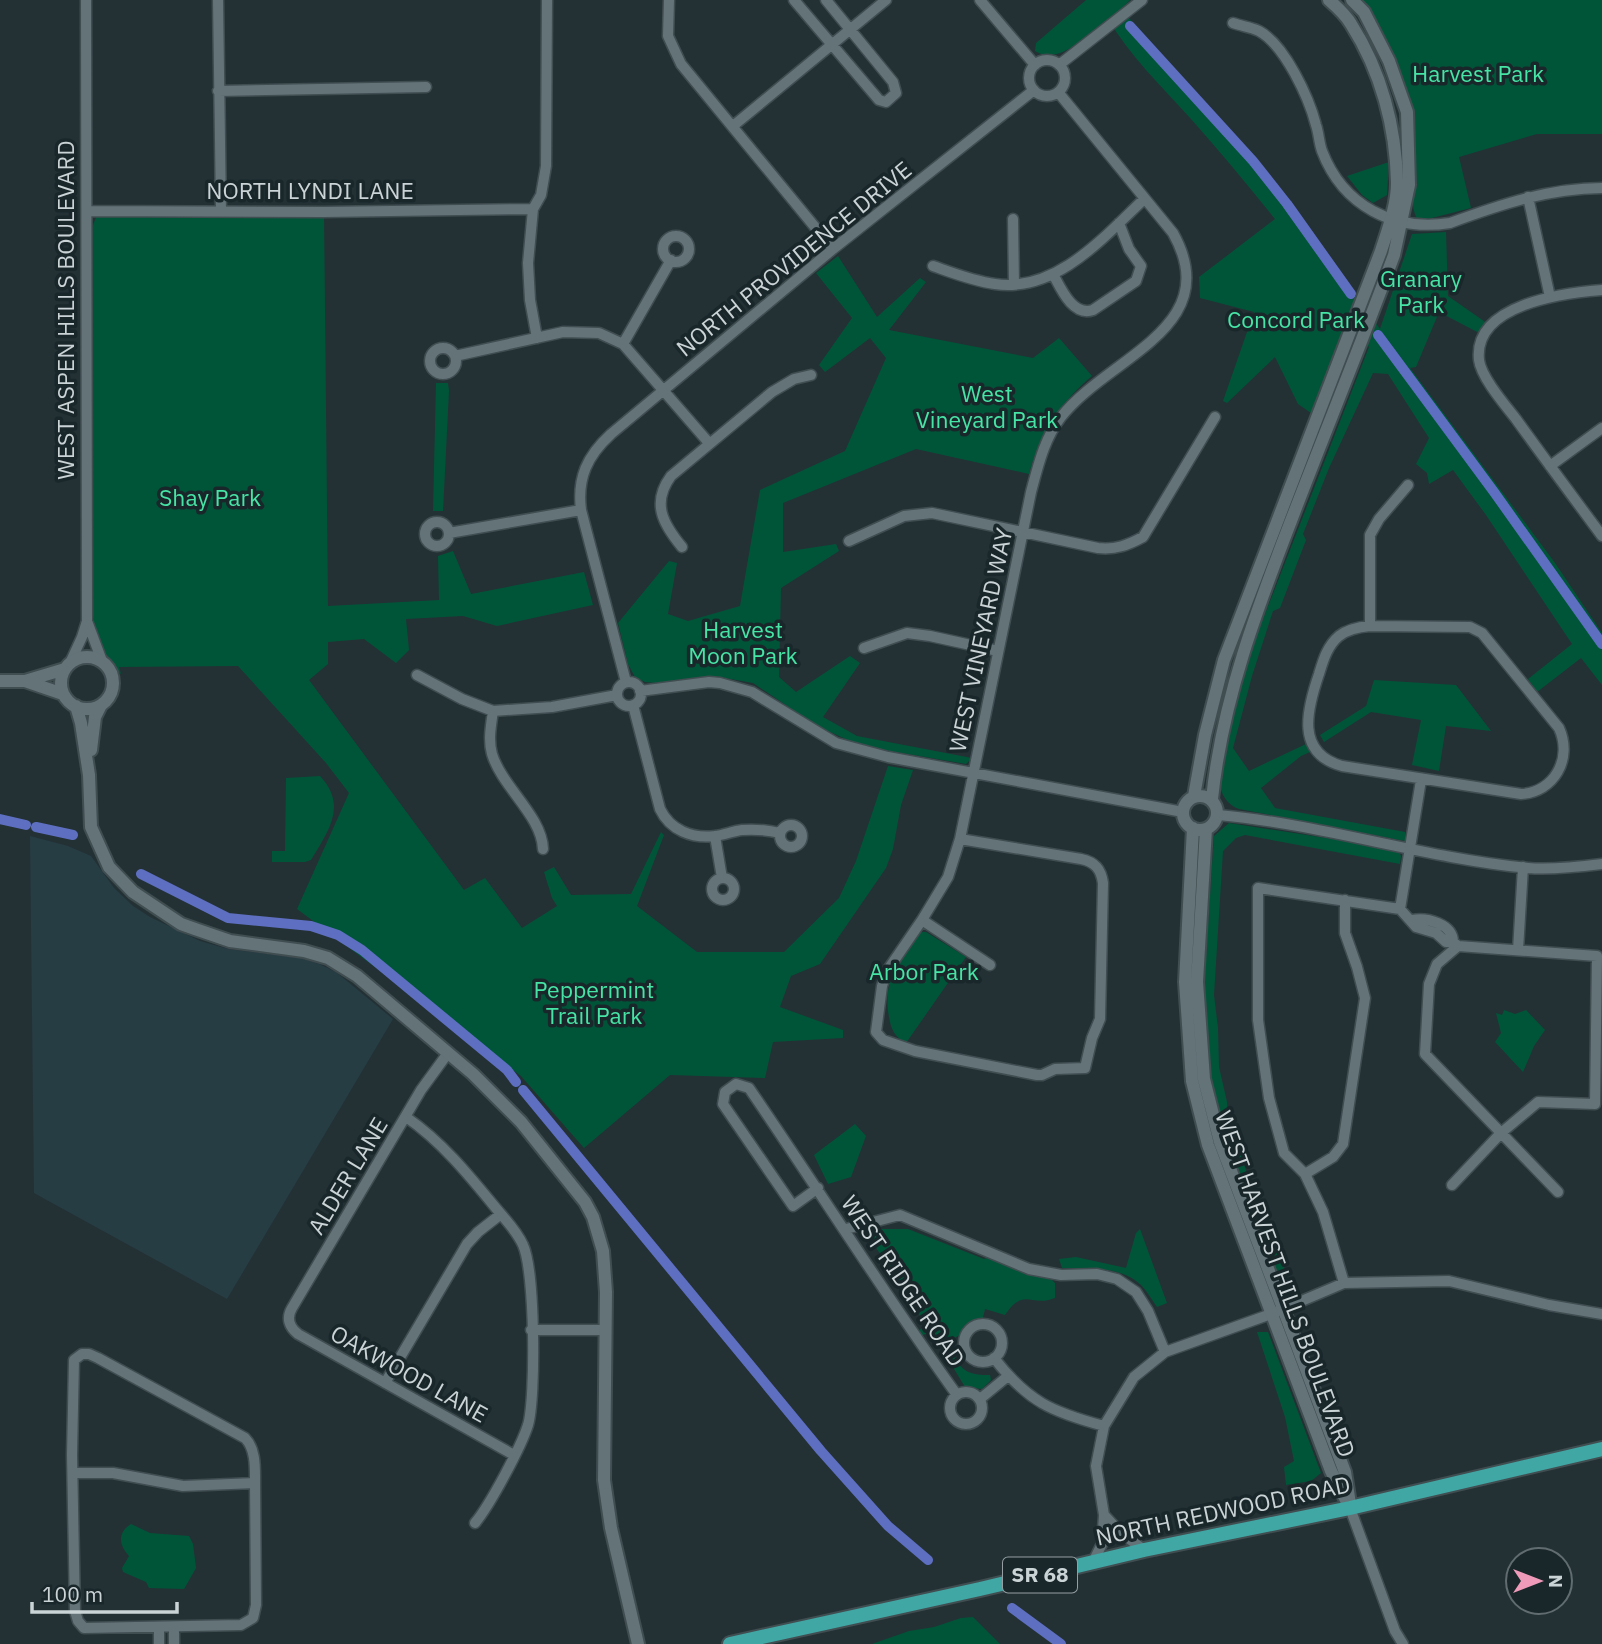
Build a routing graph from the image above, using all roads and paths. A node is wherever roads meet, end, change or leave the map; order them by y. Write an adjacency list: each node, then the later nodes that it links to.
1 (86, 0): 26 (street, WEST ASPEN HILLS BOULEVARD)
2 (218, 0): 19 (street)
3 (547, 0): 25 (street)
4 (669, 0): 21 (street)
5 (794, 0): 14 (street)
6 (826, 0): 13 (street)
7 (886, 0): 13 (street)
8 (980, 0): 15 (street)
9 (1142, 0): 16 (street)
10 (1329, 0): 29 (street)
11 (1352, 0): 29 (street)
12 (1233, 23): 29 (street)
13 (850, 29): 14 (street); 14 (street)
14 (831, 46): 21 (street)
15 (1035, 65): 16 (street); 18 (street)
16 (1059, 65): 20 (street)
17 (426, 87): 19 (street)
18 (1034, 90): 20 (street); 31 (street, NORTH PROVIDENCE DRIVE)
19 (218, 91): 27 (street)
20 (1058, 92): 24 (street)
21 (733, 126): 31 (street)
22 (1602, 188): 23 (street)
23 (1528, 197): 29 (street); 37 (street)
24 (1144, 199): 30 (street); 50 (street, WEST VINEYARD WAY)
25 (533, 209): 27 (street, NORTH LYNDI LANE); 38 (street)
26 (87, 211): 27 (street, NORTH LYNDI LANE); 54 (street, WEST ASPEN HILLS BOULEVARD)
27 (221, 211)
28 (1013, 219): 35 (street)
29 (1397, 220): 74 (street); 75 (street)
30 (1119, 223): 34 (street); 34 (street)
31 (833, 249): 42 (street, NORTH PROVIDENCE DRIVE)
32 (671, 260): 39 (street)
33 (933, 266): 35 (street)
34 (1052, 274): 35 (street)
35 (1014, 284)
36 (1602, 290): 37 (street)
37 (1550, 297): 46 (street)
38 (537, 338): 39 (street); 40 (street)
39 (623, 344): 42 (street)
40 (455, 356)
41 (811, 375): 45 (street)
42 (664, 390): 45 (street); 48 (street, NORTH PROVIDENCE DRIVE)
43 (1215, 417): 50 (street)
44 (1602, 428): 46 (street)
45 (709, 443): 53 (street)
46 (1550, 466): 51 (street)
47 (1408, 485): 55 (street)
48 (581, 510): 49 (street); 63 (street)
49 (449, 533)
50 (1022, 533): 52 (street); 57 (street, WEST VINEYARD WAY)
51 (1602, 536)
52 (849, 541)
53 (682, 548)
54 (87, 621): 58 (street); 59 (street)
55 (1370, 626): 73 (street); 73 (street)
56 (864, 648): 57 (street)
57 (998, 651): 71 (street, WEST VINEYARD WAY)
58 (102, 661): 59 (street); 67 (street)
59 (67, 666): 62 (street); 65 (street)
60 (417, 675): 70 (street)
61 (0, 681): 62 (street)
62 (25, 681): 65 (street)
63 (626, 682): 64 (street); 66 (street)
64 (640, 691): 68 (street); 71 (street)
65 (63, 694): 69 (street)
66 (617, 695): 68 (street); 70 (street)
67 (101, 705): 69 (street); 72 (street)
68 (633, 705): 80 (street)
69 (76, 706): 72 (street)
70 (494, 710): 82 (street)
71 (973, 773): 76 (street); 81 (street, WEST VINEYARD WAY)
72 (89, 775): 93 (street)
73 (1421, 780): 83 (street)
74 (1194, 796): 75 (street); 76 (street)
75 (1212, 799): 77 (street)
76 (1183, 812): 78 (street)
77 (1218, 815): 78 (street); 83 (street)
78 (1200, 829): 103 (street, WEST HARVEST HILLS BOULEVARD)
79 (780, 834): 80 (street)
80 (715, 836): 86 (street)
81 (960, 839): 89 (street, WEST VINEYARD WAY); 89 (street, WEST VINEYARD WAY)
82 (543, 849)
83 (1408, 850): 85 (street); 88 (street)
84 (1602, 864): 85 (street)
85 (1523, 867): 91 (street)
86 (722, 878)
87 (1345, 900): 88 (street); 96 (street); 96 (street)
88 (1400, 909): 90 (street)
89 (922, 920): 92 (street)
90 (1456, 944): 91 (street); 95 (street)
91 (1518, 950): 95 (street)
92 (990, 965)
93 (448, 1053): 94 (street, ALDER LANE); 106 (street)
94 (406, 1117): 100 (street); 105 (street, ALDER LANE)
95 (1501, 1133): 97 (street); 99 (street)
96 (1305, 1174): 102 (street)
97 (1452, 1185)
98 (818, 1188): 98 (street, WEST RIDGE ROAD); 101 (street, WEST RIDGE ROAD)
99 (1558, 1192)
100 (500, 1214): 107 (street); 111 (street)
101 (846, 1230): 108 (street); 112 (street, WEST RIDGE ROAD)
102 (1344, 1283): 103 (street); 104 (street)
103 (1277, 1311): 108 (street); 119 (street, WEST HARVEST HILLS BOULEVARD)
104 (1602, 1314)
105 (289, 1323): 111 (street, OAKWOOD LANE)
106 (606, 1329): 107 (street); 128 (street)
107 (531, 1330): 116 (street)
108 (1165, 1352): 114 (street)
109 (994, 1358): 110 (street, WEST RIDGE ROAD)
110 (1008, 1376): 113 (street, WEST RIDGE ROAD); 114 (street, WEST RIDGE ROAD)
111 (385, 1383): 116 (street, OAKWOOD LANE)
112 (957, 1395): 113 (street, WEST RIDGE ROAD); 113 (street, WEST RIDGE ROAD)
113 (979, 1399)
114 (1104, 1426): 120 (street)
115 (1602, 1449): 119 (main road, NORTH REDWOOD ROAD / SR 68)
116 (514, 1455): 121 (street)
117 (73, 1473): 118 (street); 118 (street); 124 (street)
118 (256, 1483): 125 (street)
119 (1350, 1508): 122 (main road, NORTH REDWOOD ROAD / SR 68); 130 (street)
120 (1104, 1515): 122 (street); 123 (street)
121 (475, 1523)
122 (1144, 1550): 123 (main road, NORTH REDWOOD ROAD / SR 68)
123 (1093, 1562): 129 (main road, NORTH REDWOOD ROAD / SR 68)
124 (159, 1627): 125 (street); 126 (street)
125 (174, 1627): 127 (street)
126 (159, 1644)
127 (174, 1644)
128 (638, 1644)
129 (730, 1644)
130 (1403, 1644)

